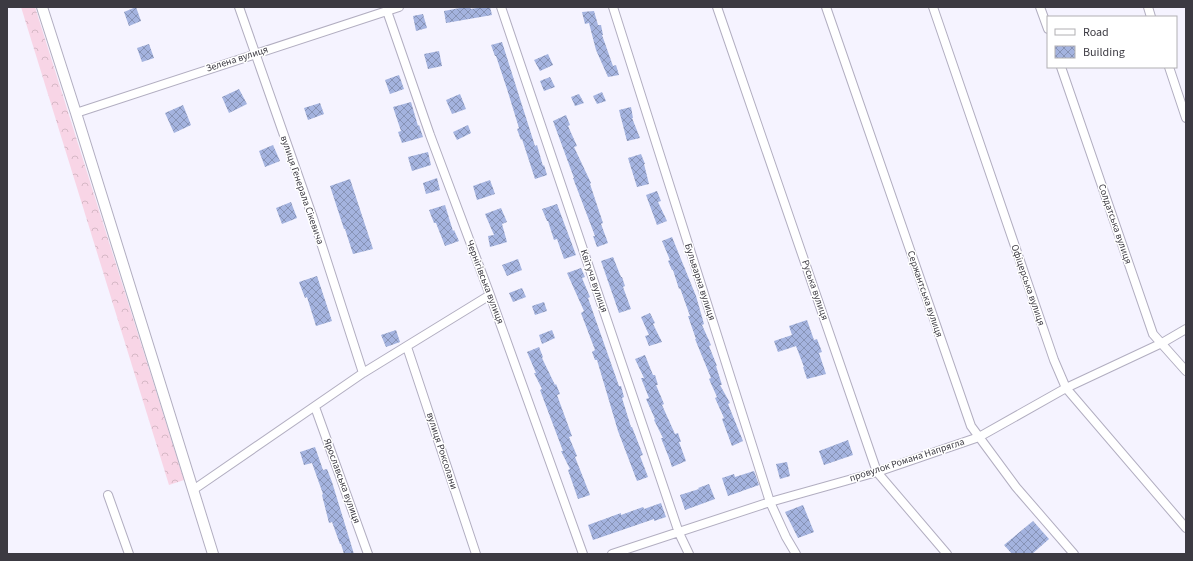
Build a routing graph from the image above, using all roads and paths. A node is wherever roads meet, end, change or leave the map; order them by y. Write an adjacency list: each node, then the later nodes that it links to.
1 (42, 7): 15 (street)
2 (239, 7): 12 (street, вулиця Генерала Сікевича)
3 (399, 7): 10 (street, Зелена вулиця)
4 (501, 7): 31 (street, Квітуча вулиця)
5 (613, 7): 29 (street, Бульварна вулиця)
6 (717, 7): 26 (street, Руська вулиця)
7 (826, 7): 25 (street, Сержантська вулиця)
8 (933, 7): 23 (street, Офіцерська вулиця)
9 (1040, 7): 11 (street)
10 (387, 11): 12 (street, Зелена вулиця); 17 (street, Чернігівська вулиця)
11 (1047, 26)
12 (255, 54): 15 (street, Зелена вулиця); 22 (street, вулиця Генерала Сікевича)
13 (1061, 68): 19 (street, Солдатська вулиця)
14 (1169, 68): 16 (street)
15 (76, 113): 27 (street)
16 (1186, 118)
17 (490, 295): 20 (street); 36 (street, Чернігівська вулиця)
18 (1186, 329): 19 (street, провулок Романа Напрягла)
19 (1162, 343): 21 (street, Солдатська вулиця); 23 (street, провулок Романа Напрягла)
20 (407, 347): 22 (street); 35 (street, вулиця Роксолани)
21 (1186, 371)
22 (364, 373): 24 (street)
23 (1066, 388): 25 (street, провулок Романа Напрягла); 30 (street, Офіцерська вулиця)
24 (315, 407): 27 (street); 34 (street, Ярославська вулиця)
25 (979, 437): 26 (street, провулок Романа Напрягла); 41 (street, Сержантська вулиця)
26 (877, 472): 29 (street, провулок Романа Напрягла); 40 (street, Руська вулиця)
27 (193, 490): 33 (street)
28 (108, 495): 32 (street)
29 (770, 502): 31 (street, провулок Романа Напрягла); 39 (street, Бульварна вулиця)
30 (1186, 528)
31 (679, 532): 37 (street, провулок Романа Напрягла); 38 (street, Квітуча вулиця)
32 (129, 554)
33 (213, 554)
34 (368, 554)
35 (476, 554)
36 (583, 554)
37 (612, 554)
38 (689, 554)
39 (796, 554)
40 (947, 554)
41 (1074, 554)

